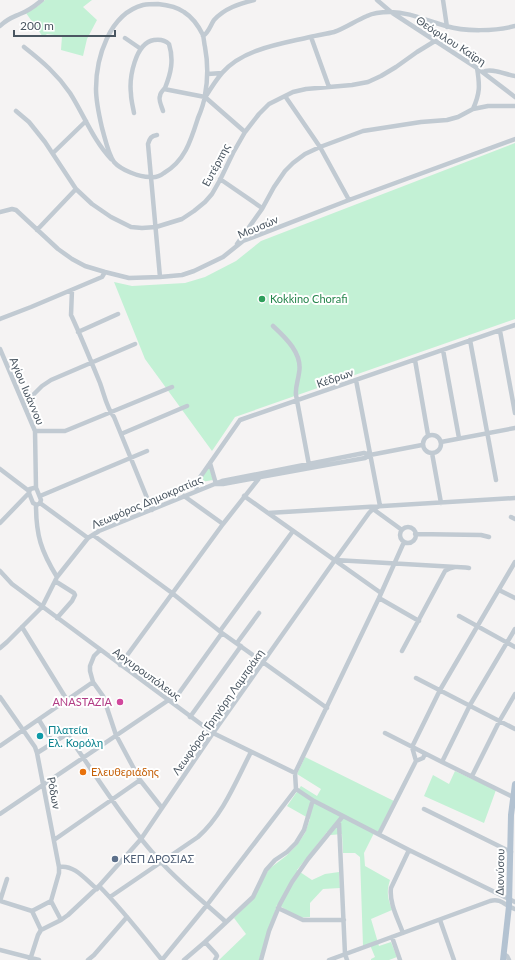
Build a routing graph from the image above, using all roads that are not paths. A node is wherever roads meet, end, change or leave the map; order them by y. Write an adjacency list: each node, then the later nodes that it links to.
1 (42, 0): 7 (street)
2 (254, 0): 10 (street)
3 (377, 0): 6 (street, Θεόφιλου Καϊρη)
4 (443, 0): 9 (street)
5 (160, 2): 10 (street); 37 (street)
6 (391, 12): 9 (street); 11 (street); 13 (street, Θεόφιλου Καϊρη)
7 (0, 26)
8 (515, 26): 9 (street)
9 (447, 27)
10 (203, 36): 19 (street)
11 (311, 37): 18 (street); 21 (street)
12 (125, 38): 15 (street)
13 (434, 41): 16 (street, Θεόφιλου Καϊρη); 21 (street, Ευτέρπης)
14 (24, 47): 31 (street)
15 (141, 48): 22 (street); 30 (street)
16 (477, 68): 17 (street, Θεόφιλου Καϊρη); 27 (street)
17 (483, 72): 20 (street); 25 (street, Θεόφιλου Καϊρη)
18 (222, 73): 19 (street); 24 (street)
19 (208, 74): 24 (street)
20 (515, 76)
21 (329, 87): 23 (street, Ευτέρπης)
22 (164, 89): 24 (street); 29 (street)
23 (284, 96): 32 (street, Ευτέρπης); 35 (street)
24 (205, 97): 32 (street); 38 (street)
25 (515, 97)
26 (515, 106): 27 (street, Μουσών)
27 (473, 109): 35 (street, Μουσών)
28 (16, 111): 36 (street, Ευτέρπης)
29 (163, 111)
30 (134, 113)
31 (86, 120): 36 (street); 37 (street)
32 (245, 132): 39 (street, Ευτέρπης)
33 (157, 135): 38 (street)
34 (515, 138): 41 (street, Μουσών)
35 (320, 147): 41 (street); 42 (street, Μουσών)
36 (53, 153): 40 (street, Ευτέρπης)
37 (114, 162): 38 (street)
38 (152, 178): 44 (street)
39 (220, 179): 42 (street); 44 (street, Ευτέρπης)
40 (76, 189): 44 (street, Ευτέρπης); 45 (street)
41 (349, 200): 46 (street, Μουσών)
42 (262, 208): 46 (street, Μουσών)
43 (0, 212): 45 (street, Μουσών)
44 (156, 227): 48 (street)
45 (37, 230): 47 (street, Μουσών)
46 (242, 240): 48 (street, Μουσών)
47 (105, 272): 48 (street, Μουσών); 49 (street)
48 (160, 277)
49 (72, 290): 51 (street); 55 (street)
50 (118, 314): 55 (street)
51 (0, 319)
52 (515, 325): 54 (street, Κέδρων)
53 (273, 326): 64 (street)
54 (500, 331): 56 (street, Κέδρων); 68 (street)
55 (78, 332): 61 (street)
56 (470, 340): 59 (street, Κέδρων); 71 (street)
57 (135, 344): 61 (street)
58 (0, 349): 65 (street, Αγίου Ιωάννου)
59 (443, 350): 60 (street, Κέδρων); 74 (street)
60 (415, 360): 62 (street, Κέδρων); 73 (street)
61 (91, 363): 65 (street); 67 (street)
62 (356, 380): 64 (street, Κέδρων); 79 (street)
63 (172, 387): 67 (street)
64 (297, 400): 81 (street, Κέδρων); 82 (street)
65 (24, 404): 70 (street, Αγίου Ιωάννου)
66 (186, 406): 72 (street)
67 (110, 412): 70 (street); 72 (street)
68 (515, 413)
69 (515, 428): 71 (street)
70 (35, 431): 88 (street, Αγίου Ιωάννου)
71 (488, 433): 74 (street); 86 (street)
72 (121, 434): 80 (street)
73 (428, 435): 75 (street); 76 (street)
74 (459, 438): 75 (street)
75 (441, 442): 78 (street)
76 (422, 445): 78 (street); 79 (street, Λεωφόρος Δημοκρατίας)
77 (147, 451): 80 (street)
78 (432, 453): 95 (street)
79 (370, 455): 82 (street, Λεωφόρος Δημοκρατίας); 97 (street)
80 (130, 458): 91 (street); 99 (street)
81 (210, 464): 87 (street); 89 (street, Κέδρων)
82 (310, 466): 84 (street, Λεωφόρος Δημοκρατίας); 85 (street, Λεωφόρος Δημοκρατίας)
83 (0, 469): 90 (street)
84 (263, 472): 85 (street); 87 (street, Λεωφόρος Δημοκρατίας)
85 (259, 478): 87 (street, Λεωφόρος Δημοκρατίας); 93 (street)
86 (496, 480)
87 (216, 484): 89 (street, Λεωφόρος Δημοκρατίας)
88 (36, 488): 90 (street); 91 (street)
89 (197, 491): 92 (street, Λεωφόρος Δημοκρατίας)
90 (29, 492): 96 (street); 101 (street)
91 (40, 496): 96 (street)
92 (184, 496): 99 (street, Λεωφόρος Δημοκρατίας); 102 (street)
93 (244, 496): 100 (street); 102 (street)
94 (515, 498): 95 (street)
95 (441, 503): 97 (street)
96 (38, 504): 106 (street); 115 (street)
97 (380, 506): 98 (street, Λεωφόρος Γρηγόρη Λαμπράκη); 100 (street)
98 (373, 509): 104 (street); 109 (street, Λεωφόρος Γρηγόρη Λαμπράκη)
99 (152, 510): 106 (street, Λεωφόρος Δημοκρατίας)
100 (268, 513): 103 (street)
101 (0, 523)
102 (223, 524): 117 (street)
103 (293, 530): 109 (street); 129 (street)
104 (402, 530): 105 (street); 108 (street)
105 (415, 534): 107 (street); 108 (street)
106 (90, 537): 115 (street, Λεωφόρος Δημοκρατίας); 117 (street)
107 (489, 537)
108 (404, 542): 111 (street)
109 (335, 560): 111 (street); 118 (street); 136 (street, Λεωφόρος Γρηγόρη Λαμπράκη)
110 (515, 562): 116 (street)
111 (395, 563): 112 (street); 118 (street)
112 (456, 567): 113 (street); 125 (street)
113 (469, 568)
114 (0, 571): 121 (street, Αργυρουπόλεως)
115 (56, 579): 121 (street, Λεωφόρος Δημοκρατίας); 124 (street)
116 (499, 590): 120 (street); 126 (street)
117 (172, 593): 129 (street); 137 (street)
118 (382, 593): 119 (street)
119 (379, 598): 125 (street); 146 (street)
120 (515, 598)
121 (42, 607): 124 (street, Αργυρουπόλεως); 127 (street, Λεωφόρος Δημοκρατίας)
122 (259, 613): 131 (street)
123 (459, 616): 126 (street)
124 (57, 618): 134 (street, Αργυρουπόλεως)
125 (419, 621): 135 (street)
126 (477, 626): 130 (street); 140 (street)
127 (22, 627): 133 (street, Λεωφόρος Δημοκρατίας); 143 (street)
128 (515, 629): 130 (street)
129 (221, 632): 131 (street); 144 (street)
130 (507, 643): 132 (street); 145 (street)
131 (239, 645): 136 (street); 147 (street)
132 (515, 647)
133 (0, 648)
134 (100, 650): 137 (street, Αργυρουπόλεως); 139 (street)
135 (402, 651)
136 (263, 662): 146 (street); 152 (street, Λεωφόρος Γρηγόρη Λαμπράκη)
137 (120, 665): 144 (street, Αργυρουπόλεως)
138 (416, 678): 140 (street)
139 (93, 682): 143 (street); 154 (street)
140 (440, 690): 145 (street); 157 (street)
141 (515, 694): 149 (street)
142 (0, 697): 151 (street, Ρόδων)
143 (67, 700): 148 (street)
144 (168, 700): 147 (street, Αργυρουπόλεως); 154 (street)
145 (470, 705): 149 (street); 163 (street)
146 (327, 708): 164 (street)
147 (190, 717): 152 (street, Αργυρουπόλεως)
148 (39, 720): 151 (street); 155 (street)
149 (500, 720): 150 (street); 165 (street)
150 (515, 729)
151 (24, 730): 156 (street); 159 (street, Ρόδων)
152 (213, 733): 158 (street, Αργυρουπόλεως); 173 (street, Λεωφόρος Γρηγόρη Λαμπράκη)
153 (385, 733): 157 (street)
154 (116, 735): 161 (street); 166 (street)
155 (53, 743): 159 (street); 161 (street)
156 (0, 746)
157 (412, 747): 160 (street); 162 (street)
158 (251, 752): 164 (street, Αργυρουπόλεως); 184 (street)
159 (37, 753): 168 (street, Ρόδων)
160 (425, 754): 162 (street); 163 (street)
161 (83, 758): 168 (street); 171 (street)
162 (416, 761): 179 (street)
163 (442, 762): 165 (street)
164 (295, 773): 169 (street)
165 (472, 776): 170 (street)
166 (140, 780): 171 (street); 173 (street)
167 (515, 784): 170 (main road, Διονύσου)
168 (44, 785): 175 (street); 181 (street, Ρόδων)
169 (296, 789): 172 (street); 194 (street)
170 (514, 797): 178 (main road, Διονύσου)
171 (111, 800): 180 (street); 181 (street)
172 (314, 801): 176 (street); 202 (street)
173 (162, 808): 180 (street, Λεωφόρος Γρηγόρη Λαμπράκη)
174 (424, 810): 183 (street)
175 (0, 814)
176 (344, 816): 177 (street); 179 (street)
177 (339, 823): 195 (street); 200 (street)
178 (513, 829): 183 (main road, Διονύσου)
179 (379, 834): 182 (street)
180 (141, 839): 184 (street); 187 (street, Λεωφόρος Γρηγόρη Λαμπράκη)
181 (54, 840): 185 (street, Ρόδων)
182 (409, 850): 188 (street); 204 (street)
183 (512, 857): 190 (main road, Διονύσου)
184 (161, 862): 189 (street); 194 (street)
185 (59, 867): 187 (street); 192 (street, Ρόδων)
186 (7, 879): 191 (street)
187 (98, 887): 189 (street); 199 (street, Λεωφόρος Γρηγόρη Λαμπράκη)
188 (492, 891): 190 (street); 193 (street)
189 (110, 897): 198 (street)
190 (512, 900): 196 (main road, Διονύσου)
191 (0, 901): 197 (street)
192 (51, 901): 197 (street); 199 (street)
193 (490, 901): 196 (street); 201 (street)
194 (207, 905): 202 (street); 213 (street)
195 (278, 908): 200 (street); 216 (street)
196 (512, 908): 209 (main road, Διονύσου)
197 (32, 911): 203 (street)
198 (127, 916): 212 (street); 213 (street)
199 (61, 920): 203 (street, Λεωφόρος Γρηγόρη Λαμπράκη)
200 (344, 920): 208 (street)
201 (440, 920): 204 (street); 220 (street)
202 (226, 922): 206 (street)
203 (41, 930): 210 (street)
204 (403, 933): 205 (street)
205 (392, 937): 208 (street); 219 (street)
206 (205, 942): 214 (street); 215 (street)
207 (0, 950): 210 (street)
208 (345, 954): 217 (street); 218 (street)
209 (503, 957): 221 (street)
210 (31, 959): 211 (street)
211 (39, 960)
212 (88, 960)
213 (162, 960)
214 (184, 960)
215 (215, 960)
216 (261, 960)
217 (328, 960)
218 (347, 960)
219 (400, 960)
220 (454, 960)
221 (509, 960)

